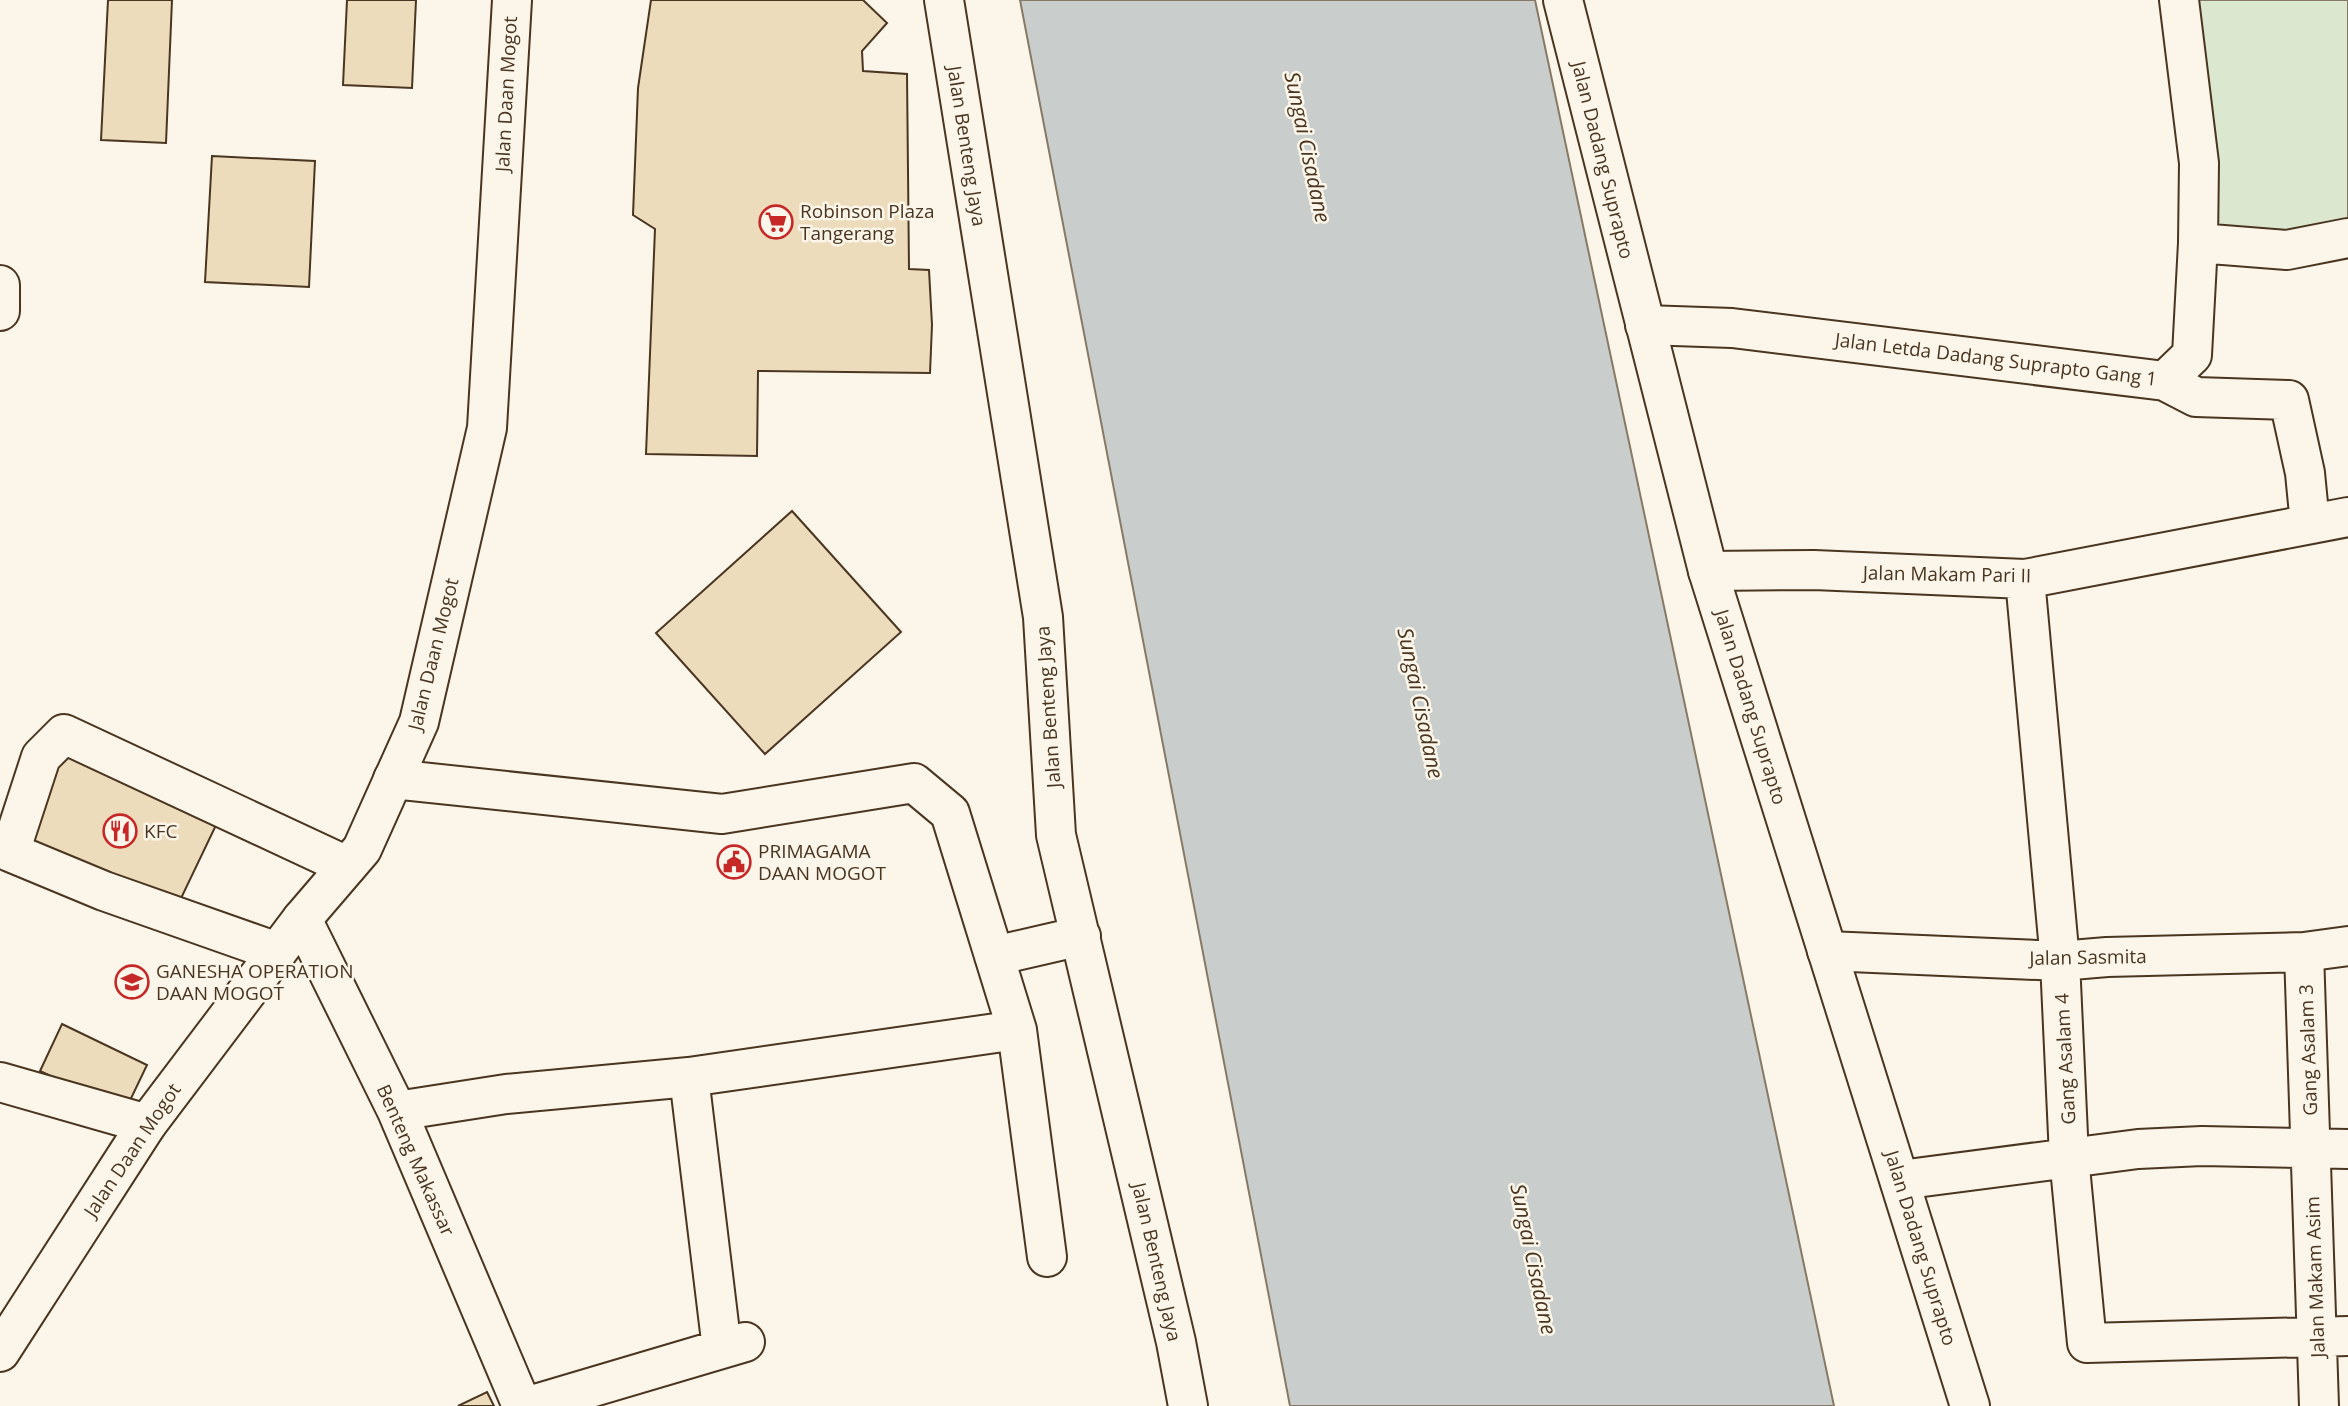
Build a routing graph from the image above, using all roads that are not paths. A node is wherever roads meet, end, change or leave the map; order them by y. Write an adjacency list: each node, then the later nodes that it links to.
1 (512, 0): 15 (main road, Jalan Daan Mogot)
2 (944, 0): 18 (main road, Jalan Benteng Jaya)
3 (1563, 0): 9 (main road, Jalan Dadang Suprapto)
4 (2179, 0): 6 (main road, Jalan Letda Dadang Suprapto Gang 1)
5 (2348, 237): 6 (main road)
6 (2198, 243): 10 (main road, Jalan Letda Dadang Suprapto Gang 1)
7 (0, 285): 8 (main road)
8 (0, 311)
9 (1645, 325): 10 (main road, Jalan Letda Dadang Suprapto Gang 1); 13 (main road, Jalan Dadang Suprapto)
10 (2165, 380): 12 (main road)
11 (2348, 517): 12 (main road, Jalan Makam Pari II)
12 (2309, 524): 14 (main road, Jalan Makam Pari II)
13 (1708, 571): 14 (main road, Jalan Makam Pari II); 20 (main road, Jalan Dadang Suprapto)
14 (2025, 579): 24 (main road, Gang Asalam 4)
15 (393, 779): 16 (main road, Jalan Daan Mogot); 23 (main road)
16 (347, 866): 17 (main road, Jalan Daan Mogot); 21 (main road)
17 (302, 919): 21 (main road, Jalan Daan Mogot); 28 (main road, Benteng Makassar)
18 (1081, 936): 23 (main road); 38 (main road, Jalan Benteng Jaya)
19 (2348, 946): 22 (main road, Jalan Sasmita)
20 (1827, 951): 24 (main road, Jalan Sasmita); 32 (main road, Jalan Dadang Suprapto)
21 (277, 952): 29 (main road, Jalan Daan Mogot)
22 (2304, 952): 24 (main road, Jalan Sasmita); 30 (main road, Gang Asalam 3)
23 (994, 956): 25 (main road)
24 (2060, 961): 31 (main road, Gang Asalam 4)
25 (1017, 1030): 26 (main road); 33 (main road)
26 (689, 1077): 28 (main road); 37 (main road)
27 (0, 1082): 29 (main road)
28 (397, 1111): 36 (main road, Benteng Makassar)
29 (146, 1124): 35 (main road, Jalan Daan Mogot)
30 (2330, 1149): 31 (main road); 34 (main road, Jalan Makam Asim)
31 (2069, 1157): 32 (main road); 34 (main road, Gang Asalam 4)
32 (1900, 1180): 39 (main road, Jalan Dadang Suprapto)
33 (1047, 1257)
34 (2332, 1337): 40 (main road, Jalan Makam Asim)
35 (0, 1352)
36 (522, 1406)
37 (529, 1406)
38 (1188, 1406)
39 (1970, 1406)
40 (2319, 1406)

